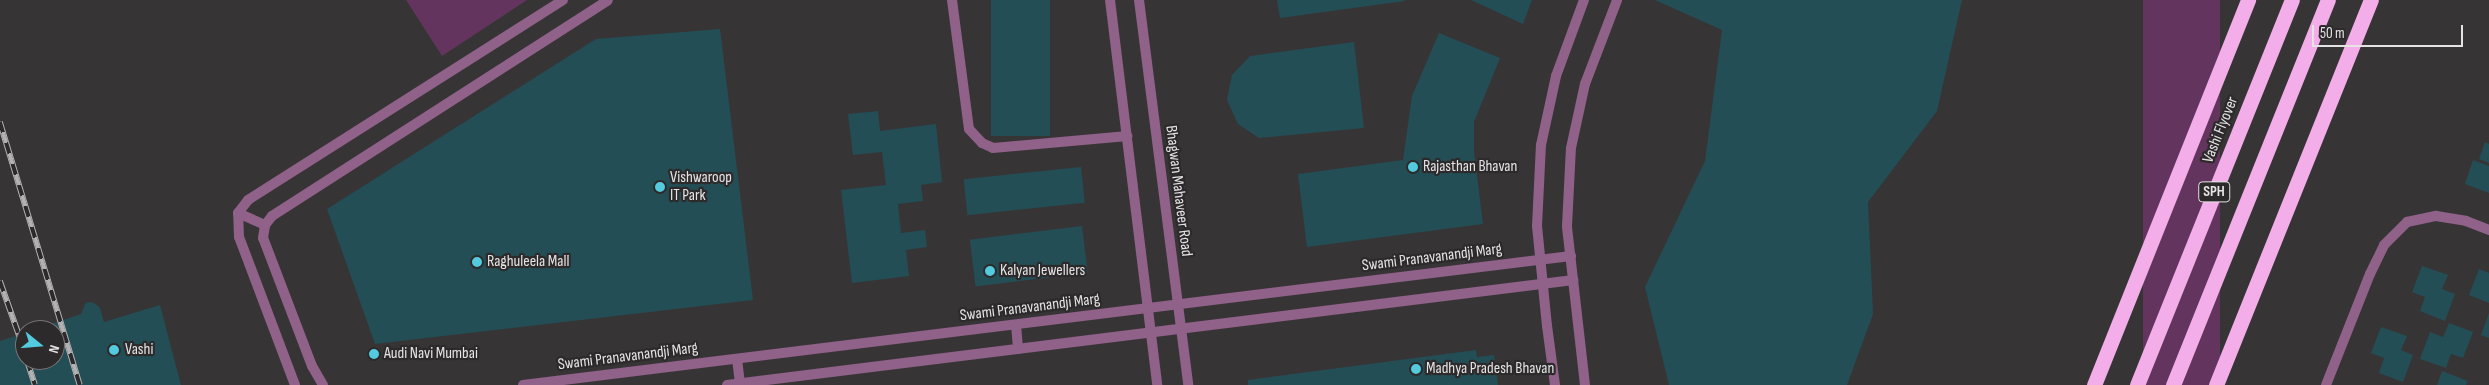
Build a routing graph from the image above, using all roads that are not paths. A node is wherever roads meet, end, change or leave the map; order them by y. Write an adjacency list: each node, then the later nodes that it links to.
1 (563, 0): 13 (street)
2 (608, 0): 14 (street)
3 (952, 0): 12 (street)
4 (1110, 0): 12 (street)
5 (1139, 0): 20 (street, Bhagwan Mahaveer Road)
6 (1584, 0): 17 (street)
7 (1617, 0): 16 (street)
8 (2248, 0): 36 (highway)
9 (2292, 0): 37 (highway, Vashi Flyover / SPH)
10 (2328, 0): 38 (highway, SPH)
11 (2371, 0): 39 (highway)
12 (1126, 136): 21 (street)
13 (238, 213): 14 (street); 28 (street)
14 (265, 225): 29 (street)
15 (2489, 230): 40 (street)
16 (1570, 256): 17 (street, Swami Pranavanandji Marg); 18 (street)
17 (1540, 260): 19 (street); 20 (street, Swami Pranavanandji Marg)
18 (1574, 280): 19 (street); 35 (street)
19 (1543, 284): 23 (street); 34 (street)
20 (1178, 305): 21 (street, Swami Pranavanandji Marg); 23 (street, Bhagwan Mahaveer Road)
21 (1148, 308): 22 (street, Swami Pranavanandji Marg); 24 (street)
22 (1016, 325): 25 (street); 26 (street, Swami Pranavanandji Marg)
23 (1181, 328): 24 (street); 33 (street, Bhagwan Mahaveer Road)
24 (1151, 332): 25 (street); 32 (street)
25 (1018, 349): 27 (street)
26 (737, 359): 27 (street); 30 (street, Swami Pranavanandji Marg)
27 (740, 383): 31 (street)
28 (296, 385)
29 (323, 385)
30 (523, 385)
31 (727, 385)
32 (1158, 385)
33 (1188, 385)
34 (1555, 385)
35 (1585, 385)
36 (2094, 385)
37 (2137, 385)
38 (2172, 385)
39 (2216, 385)
40 (2326, 385)

